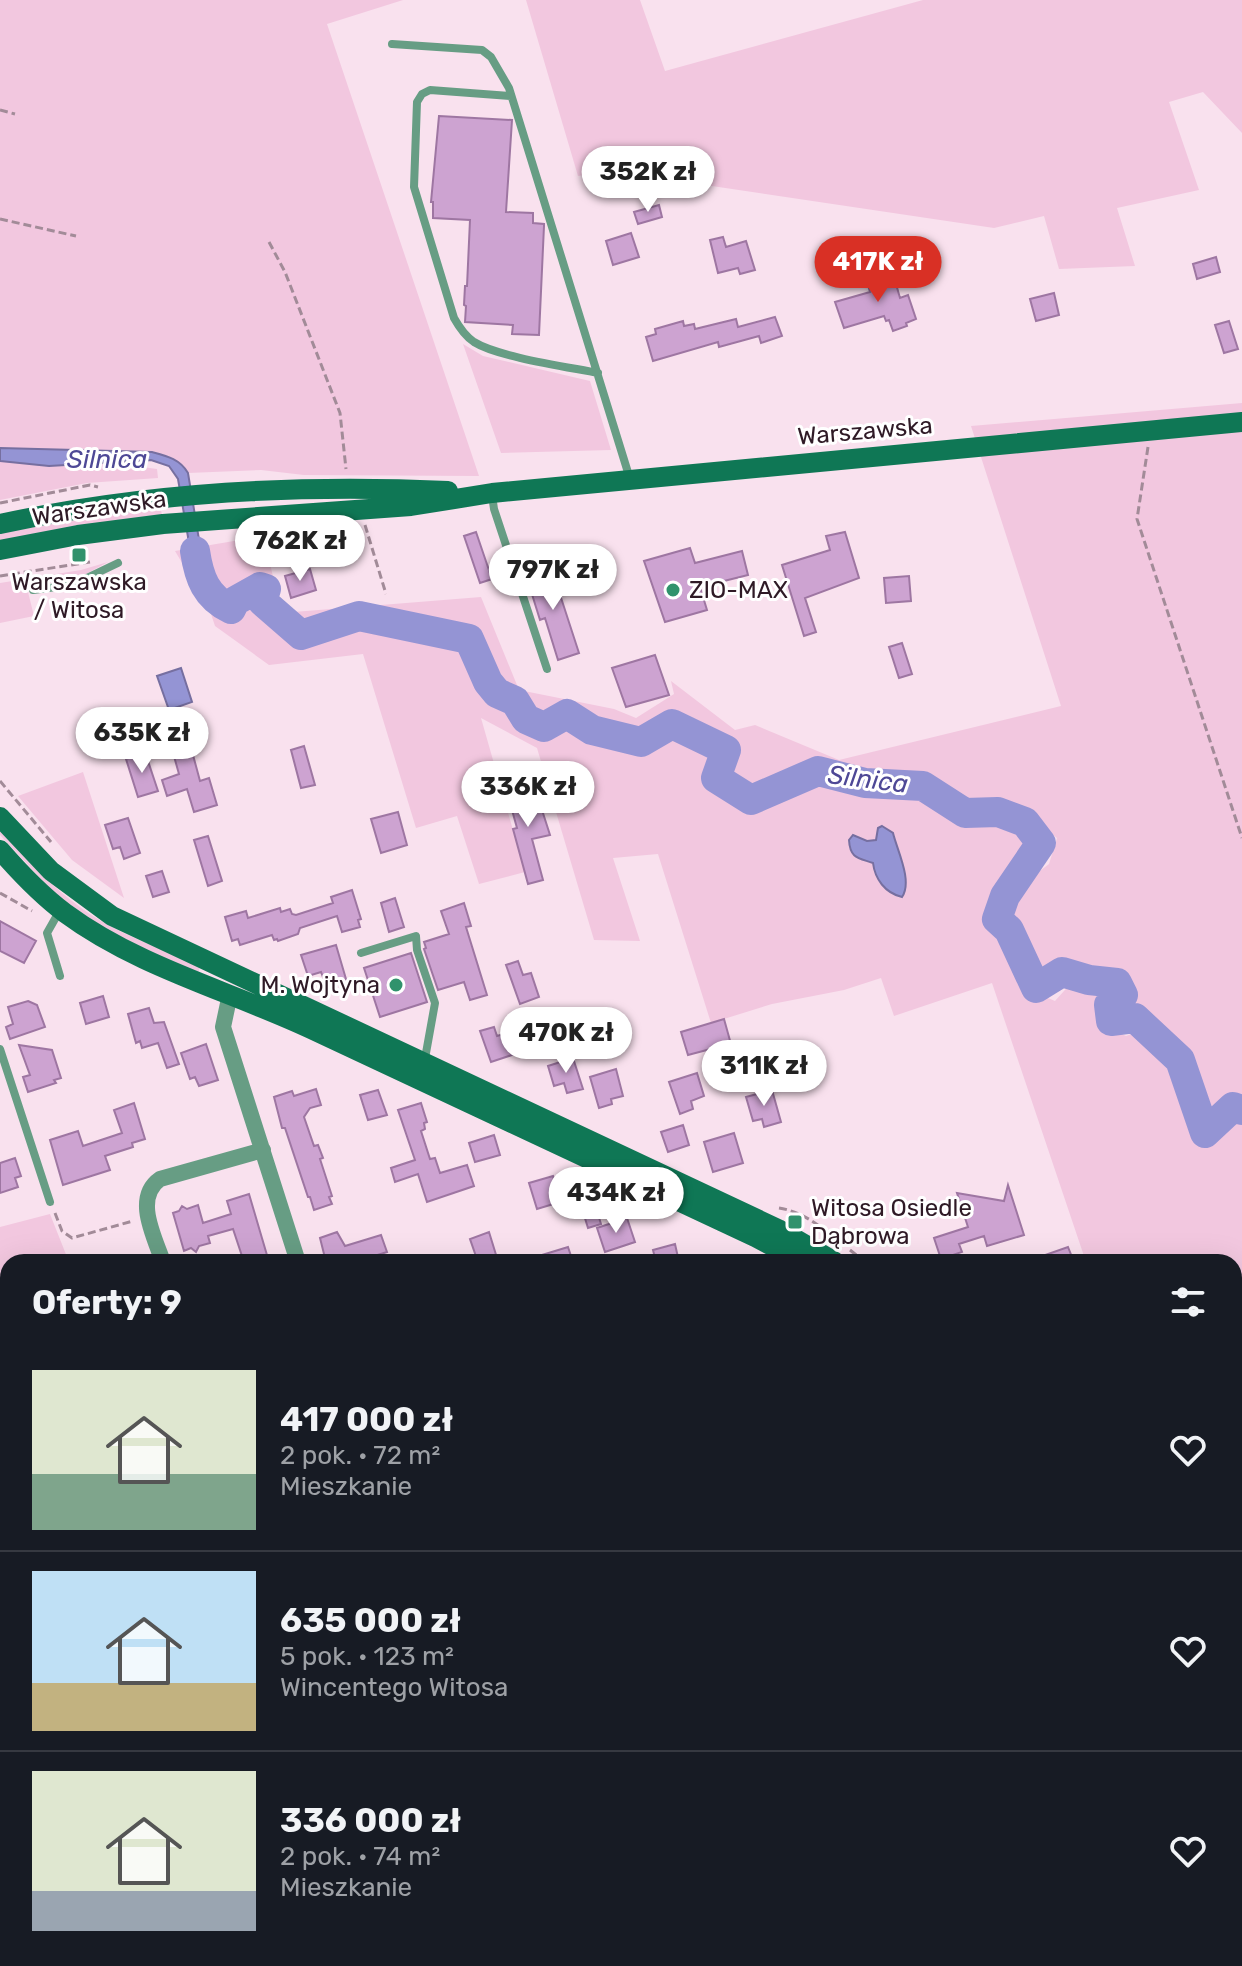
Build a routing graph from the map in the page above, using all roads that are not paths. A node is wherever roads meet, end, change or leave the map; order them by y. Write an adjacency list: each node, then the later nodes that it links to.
1 (392, 44): 2 (lane)
2 (511, 96): 3 (lane); 3 (lane)
3 (598, 373): 5 (lane)
4 (1242, 422): 5 (main road, Warszawska)
5 (630, 480): 6 (main road, Warszawska)
6 (492, 493): 7 (main road, Warszawska); 8 (main road, Warszawska); 11 (lane)
7 (0, 524)
8 (0, 550)
9 (118, 563): 10 (lane)
10 (33, 590)
11 (547, 669)
12 (0, 817): 19 (main road)
13 (0, 850): 14 (main road)
14 (51, 912): 16 (lane); 17 (main road)
15 (361, 953): 19 (lane)
16 (60, 976)
17 (230, 994): 19 (main road); 20 (street)
18 (0, 1049): 21 (lane)
19 (415, 1069): 24 (main road); 25 (main road)
20 (263, 1150): 22 (street); 23 (street)
21 (50, 1202)
22 (161, 1254)
23 (296, 1254)
24 (788, 1254)
25 (840, 1254)

